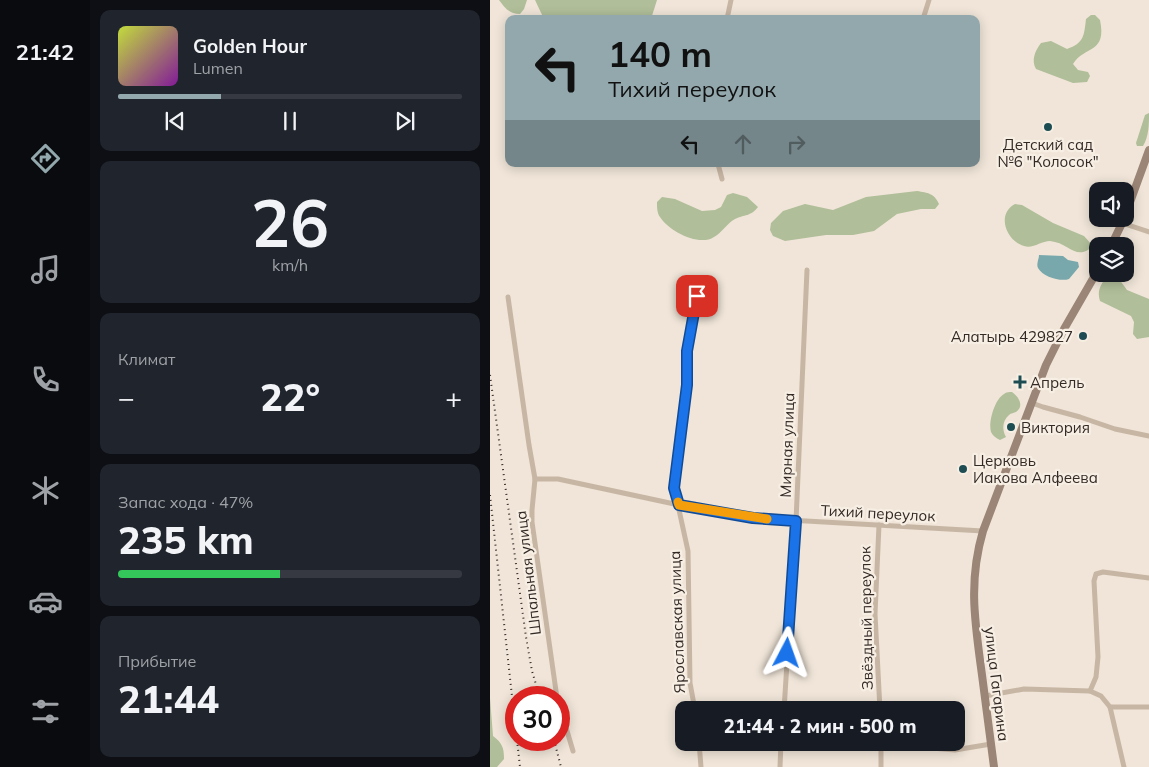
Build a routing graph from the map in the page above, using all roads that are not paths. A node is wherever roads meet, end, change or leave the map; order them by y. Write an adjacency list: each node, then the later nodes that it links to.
1 (731, 0): 3 (street)
2 (929, 0): 4 (street)
3 (728, 15)
4 (924, 15)
5 (1149, 150): 8 (main road)
6 (719, 167): 7 (street)
7 (722, 179)
8 (1134, 191)
9 (1134, 224): 10 (street)
10 (1149, 232)
11 (807, 270): 19 (street, Мирная улица)
12 (1091, 282): 15 (main road, улица Гагарина)
13 (697, 296): 18 (street, Ярославская улица)
14 (508, 297): 17 (street, Шпальная улица)
15 (1032, 403): 16 (street); 21 (main road, улица Гагарина)
16 (1149, 436)
17 (535, 479): 18 (street, Тихий переулок); 23 (street, Шпальная улица)
18 (679, 505): 19 (street, Тихий переулок); 26 (street, Ярославская улица)
19 (796, 521): 20 (street, Тихий переулок); 27 (street, Мирная улица)
20 (879, 525): 21 (street, Тихий переулок); 28 (street, Звёздный переулок)
21 (983, 531): 25 (main road, улица Гагарина)
22 (1149, 578): 24 (street)
23 (555, 686)
24 (1090, 692): 25 (street); 29 (street)
25 (985, 696): 32 (main road, улица Гагарина)
26 (693, 701)
27 (785, 701)
28 (880, 701)
29 (1110, 707): 30 (street); 42 (street)
30 (1149, 707)
31 (570, 741): 34 (street)
32 (991, 744): 33 (street); 41 (main road, улица Гагарина)
33 (965, 748)
34 (573, 751)
35 (700, 751): 38 (street)
36 (781, 751): 39 (street)
37 (881, 751): 40 (street)
38 (701, 767)
39 (780, 767)
40 (881, 767)
41 (994, 767)
42 (1124, 767)

